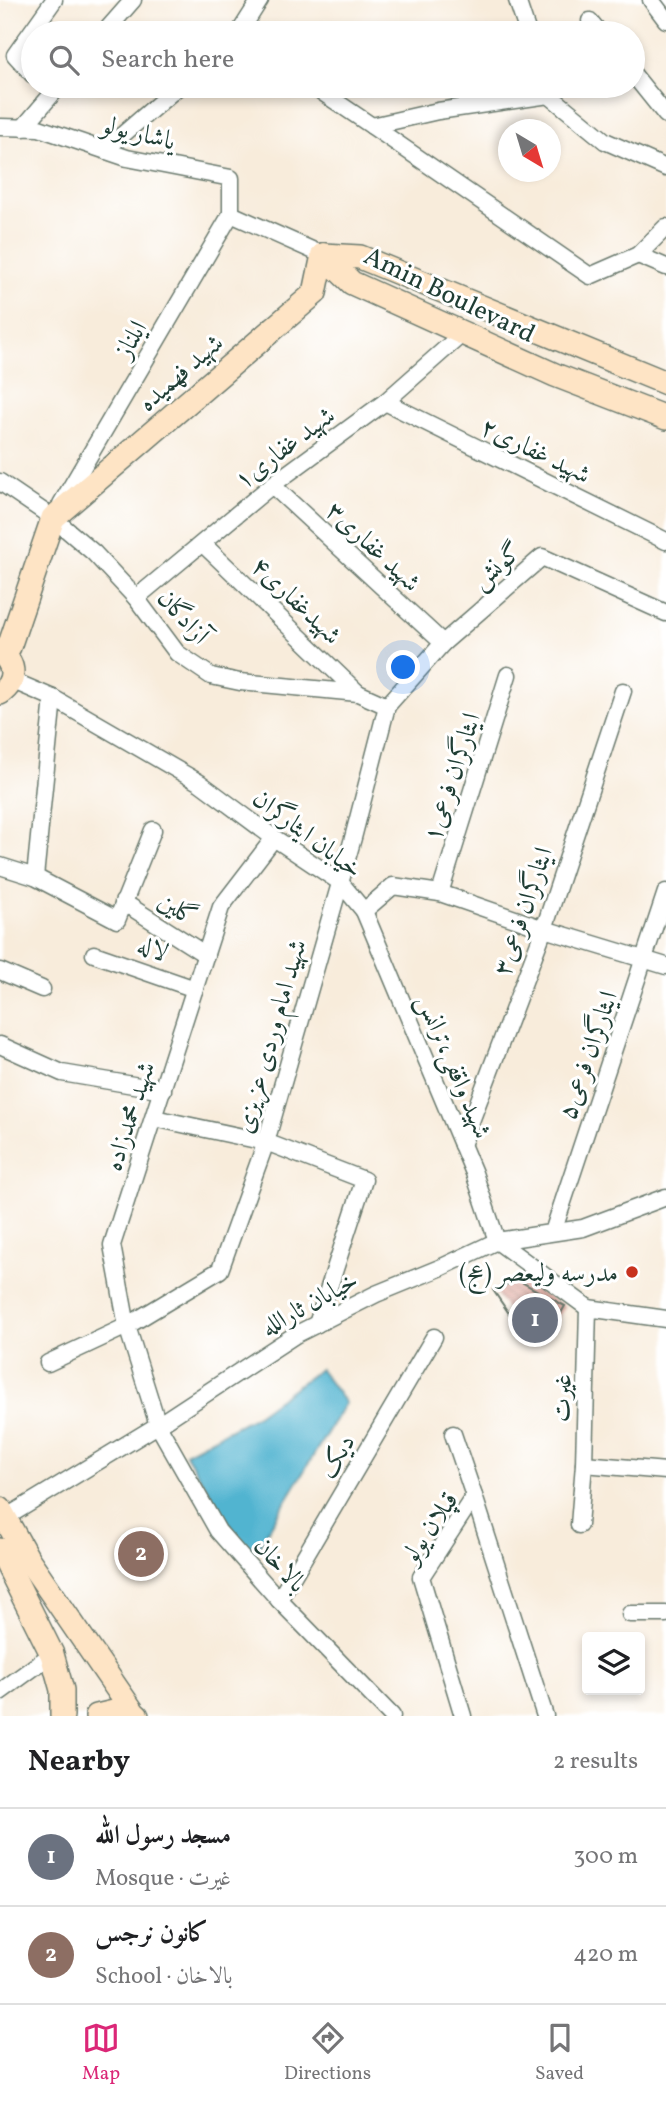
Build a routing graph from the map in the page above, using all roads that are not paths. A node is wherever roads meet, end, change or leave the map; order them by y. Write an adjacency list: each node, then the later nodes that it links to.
1 (54, 0): 7 (street)
2 (133, 0): 8 (street)
3 (260, 0): 9 (street)
4 (517, 0): 10 (street)
5 (651, 0): 6 (street)
6 (666, 20)
7 (39, 21)
8 (115, 21)
9 (247, 21)
10 (524, 21)
11 (21, 47): 12 (street)
12 (21, 62)
13 (645, 89): 19 (street)
14 (45, 98): 22 (street)
15 (165, 98): 23 (street)
16 (331, 98): 20 (street)
17 (505, 98): 20 (street)
18 (556, 98): 24 (street)
19 (666, 115)
20 (372, 126): 28 (street)
21 (0, 127): 22 (street, یاشار یولو)
22 (23, 128): 23 (street, یاشار یولو)
23 (105, 150): 25 (street, یاشار یولو)
24 (666, 167)
25 (231, 214): 27 (street); 36 (street, ایلناز)
26 (666, 227): 28 (street)
27 (323, 255): 30 (main road, Amin Boulevard); 31 (main road, Amin Boulevard); 36 (main road, شهید فهمیده)
28 (638, 255): 29 (street)
29 (666, 267)
30 (462, 334): 32 (street, شهید غفاری۱); 33 (main road, Amin Boulevard)
31 (666, 383)
32 (385, 402): 35 (street, شهید غفاری۱); 37 (street, شهید غفاری۲)
33 (666, 418)
34 (0, 482): 36 (street)
35 (272, 485): 38 (street, شهید غفاری۱); 41 (street, شهید غفاری۳)
36 (53, 518): 39 (street, آزادگان); 42 (main road)
37 (666, 541)
38 (202, 544): 39 (street, شهید غفاری۱); 46 (street, شهیدغفاری۴)
39 (136, 598): 46 (street, آزادگان)
40 (666, 613): 41 (street, گونش)
41 (443, 643): 48 (street, گونش)
42 (0, 652): 44 (main road)
43 (509, 675): 55 (street, ایثارگران فرعی۱)
44 (6, 687): 47 (street, خیابان ایثارگران)
45 (623, 691): 58 (street, ایثارگران فرعی۳)
46 (358, 693): 48 (street, آزادگان)
47 (53, 698): 50 (street, خیابان ایثارگران); 52 (street)
48 (387, 706): 53 (street, شهید امام وردی عزیزی)
49 (153, 830): 56 (street)
50 (274, 838): 53 (street, خیابان ایثارگران); 60 (street, شهید محمدزاده)
51 (0, 866): 52 (street)
52 (35, 877): 56 (street)
53 (340, 882): 57 (street, خیابان ایثارگران); 69 (street, شهید امام وردی عزیزی)
54 (666, 892): 61 (street, ایثارگران فرعی۵)
55 (440, 893): 57 (street, خیابان ایثارگران); 58 (street, خیابان ایثارگران)
56 (124, 902): 60 (street, گلین)
57 (364, 911): 70 (street, شهید واقفی،ترانس)
58 (544, 929): 61 (street, خیابان ایثارگران); 70 (street, ایثارگران فرعی۳)
59 (94, 954): 65 (street, لاله)
60 (206, 955): 65 (street, شهید محمدزاده)
61 (645, 960): 62 (street, خیابان ایثارگران); 72 (street, ایثارگران فرعی۵)
62 (666, 966)
63 (0, 971): 64 (street)
64 (42, 989)
65 (195, 989): 67 (street, شهید محمدزاده)
66 (0, 1045): 67 (street)
67 (163, 1090): 68 (street, شهید محمدزاده)
68 (154, 1118): 69 (street); 77 (street, شهید محمدزاده)
69 (266, 1142): 76 (street); 77 (street, شهید امام وردی عزیزی)
70 (462, 1145): 73 (street, شهید واقفی،ترانس)
71 (666, 1197): 72 (street, خیابان ثارالله)
72 (553, 1233): 73 (street, خیابان ثارالله)
73 (497, 1241): 74 (street); 76 (street, خیابان ثارالله)
74 (588, 1308): 75 (street); 82 (street, غیرت)
75 (666, 1319)
76 (317, 1324): 80 (street, خیابان ثارالله)
77 (127, 1326): 79 (street, شهید امام وردی عزیزی); 80 (street, شهید محمدزاده)
78 (434, 1337): 88 (street, دیک)
79 (48, 1363)
80 (158, 1425): 85 (street, خیابان ثارالله); 88 (street, بالاخان)
81 (453, 1434): 84 (street)
82 (584, 1464): 83 (street); 86 (street, غیرت)
83 (666, 1471)
84 (474, 1496): 97 (street, قپلان یولو); 98 (street, قپلان یولو)
85 (3, 1514): 93 (main road)
86 (579, 1525)
87 (0, 1550): 91 (main road)
88 (279, 1600): 96 (street, بالاخان)
89 (630, 1614): 90 (street)
90 (666, 1614)
91 (52, 1654): 92 (street); 94 (main road)
92 (0, 1692)
93 (136, 1715): 95 (main road)
94 (62, 1716)
95 (97, 1716)
96 (392, 1716)
97 (463, 1716)
98 (545, 1716)

